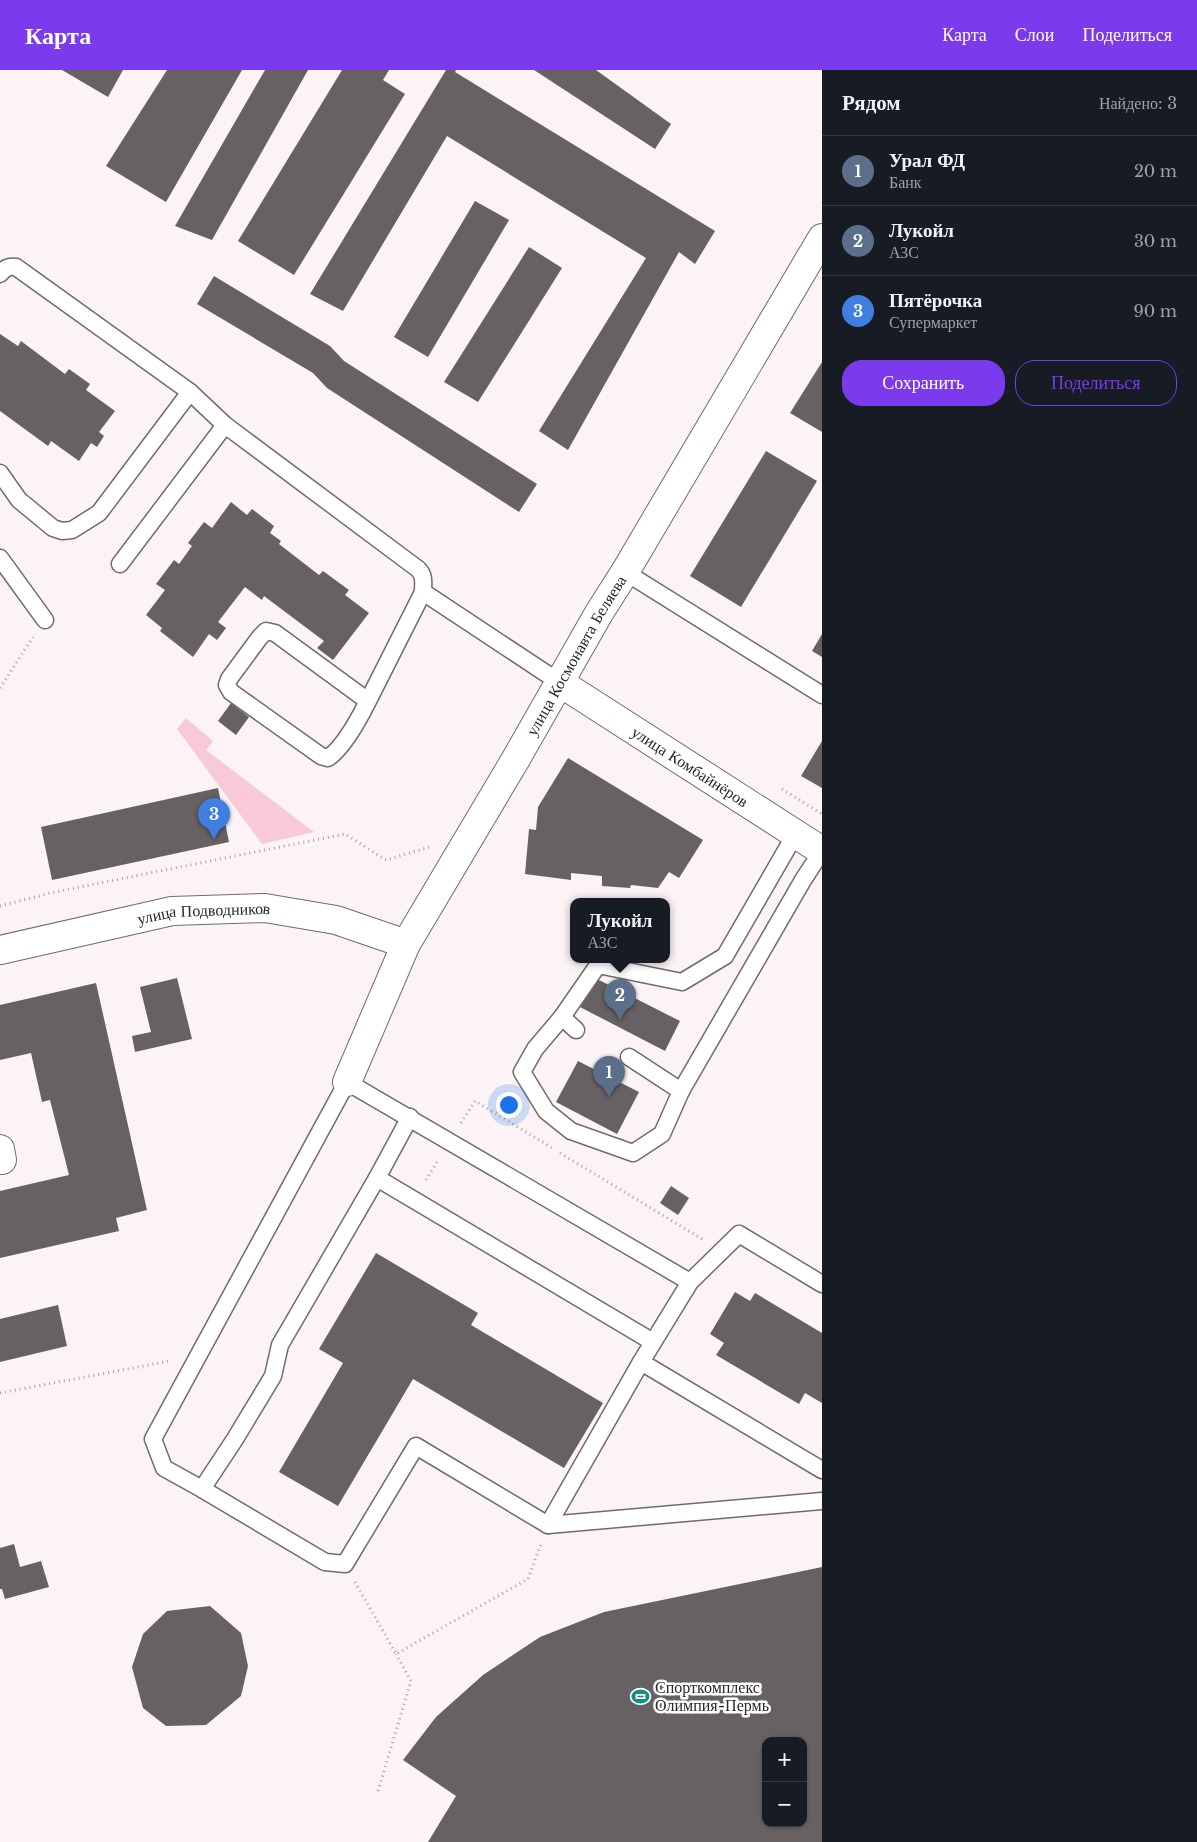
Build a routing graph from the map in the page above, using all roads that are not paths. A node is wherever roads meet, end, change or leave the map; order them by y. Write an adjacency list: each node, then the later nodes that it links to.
1 (822, 238): 8 (street, улица Космонавта Беляева)
2 (0, 274): 3 (lane)
3 (190, 392): 4 (lane); 5 (lane)
4 (225, 425): 7 (lane); 9 (lane)
5 (0, 473)
6 (0, 558): 10 (lane)
7 (120, 564)
8 (625, 572): 11 (street, улица Космонавта Беляева); 12 (lane)
9 (423, 592): 11 (lane); 13 (lane)
10 (45, 620)
11 (559, 682): 14 (street, улица Комбайнёров); 16 (street, улица Космонавта Беляева)
12 (822, 695)
13 (368, 701): 13 (lane)
14 (796, 833): 15 (street, улица Комбайнёров); 18 (lane)
15 (822, 851): 22 (lane)
16 (406, 944): 17 (street, улица Подводников); 21 (street, улица Космонавта Беляева)
17 (0, 950)
18 (562, 1017): 19 (lane); 22 (lane)
19 (576, 1030)
20 (629, 1057): 22 (lane)
21 (347, 1082): 23 (lane); 32 (lane)
22 (681, 1091)
23 (410, 1117): 26 (lane); 27 (lane)
24 (0, 1149): 25 (street)
25 (0, 1160)
26 (376, 1178): 29 (lane); 32 (lane)
27 (690, 1282): 28 (lane); 29 (lane)
28 (822, 1284)
29 (653, 1342): 30 (lane)
30 (641, 1362): 31 (lane); 34 (lane)
31 (822, 1470)
32 (202, 1489): 34 (lane)
33 (822, 1501): 34 (lane)
34 (548, 1525)

